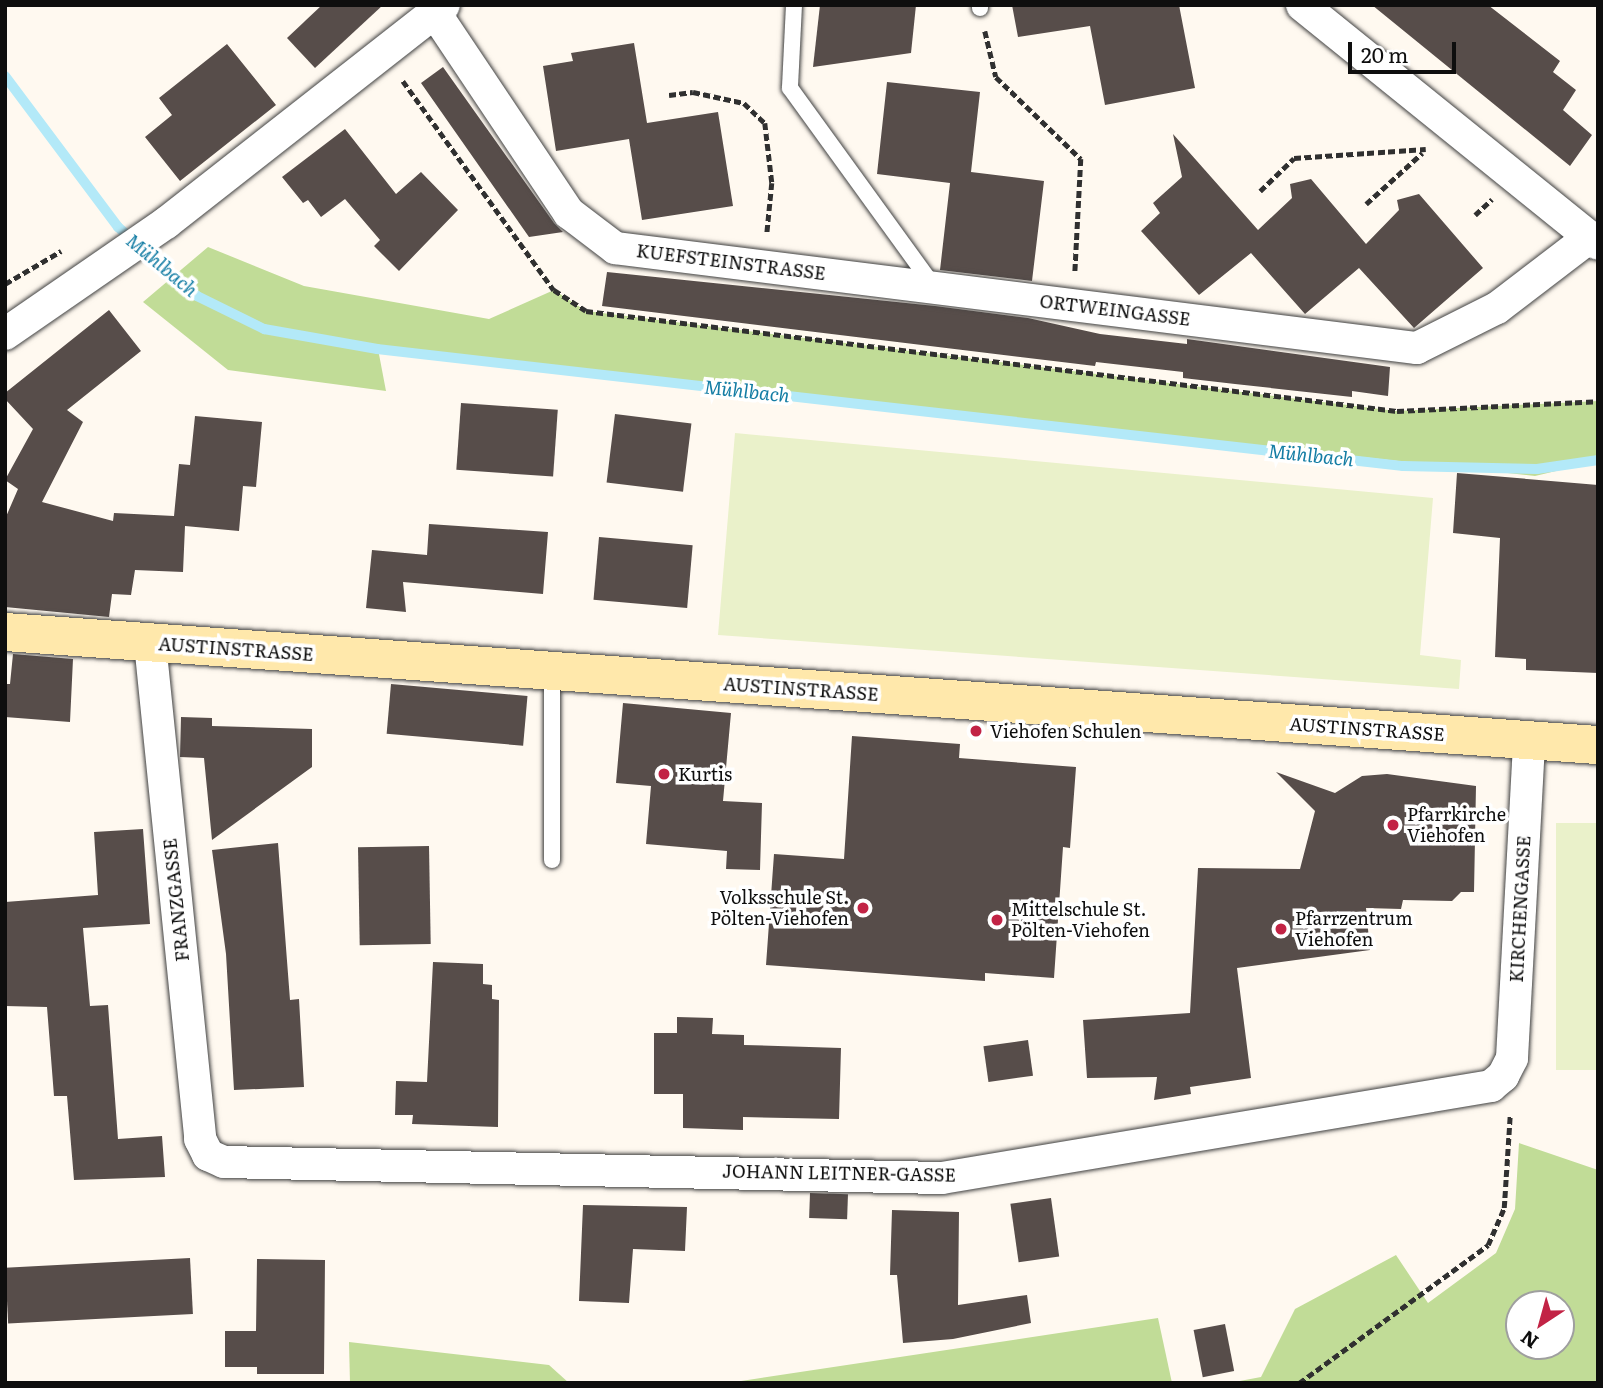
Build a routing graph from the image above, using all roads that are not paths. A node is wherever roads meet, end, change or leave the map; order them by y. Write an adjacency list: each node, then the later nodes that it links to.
1 (794, 5): 5 (lane)
2 (1302, 5): 4 (street, ORTWEINGASSE)
3 (439, 9): 5 (street, KUEFSTEINSTRASSE); 6 (street, KUEFSTEINSTRASSE)
4 (1594, 240): 5 (street, ORTWEINGASSE)
5 (935, 288)
6 (5, 334)
7 (5, 632): 8 (main road, AUSTINSTRASSE)
8 (150, 643): 9 (main road, AUSTINSTRASSE); 14 (street, FRANZGASSE)
9 (552, 672): 10 (main road, AUSTINSTRASSE); 12 (lane)
10 (1529, 739): 11 (main road, AUSTINSTRASSE); 13 (street, KIRCHENGASSE)
11 (1598, 745)
12 (552, 860)
13 (1503, 1076): 14 (street, JOHANN LEITNER-GASSE)
14 (208, 1155)

